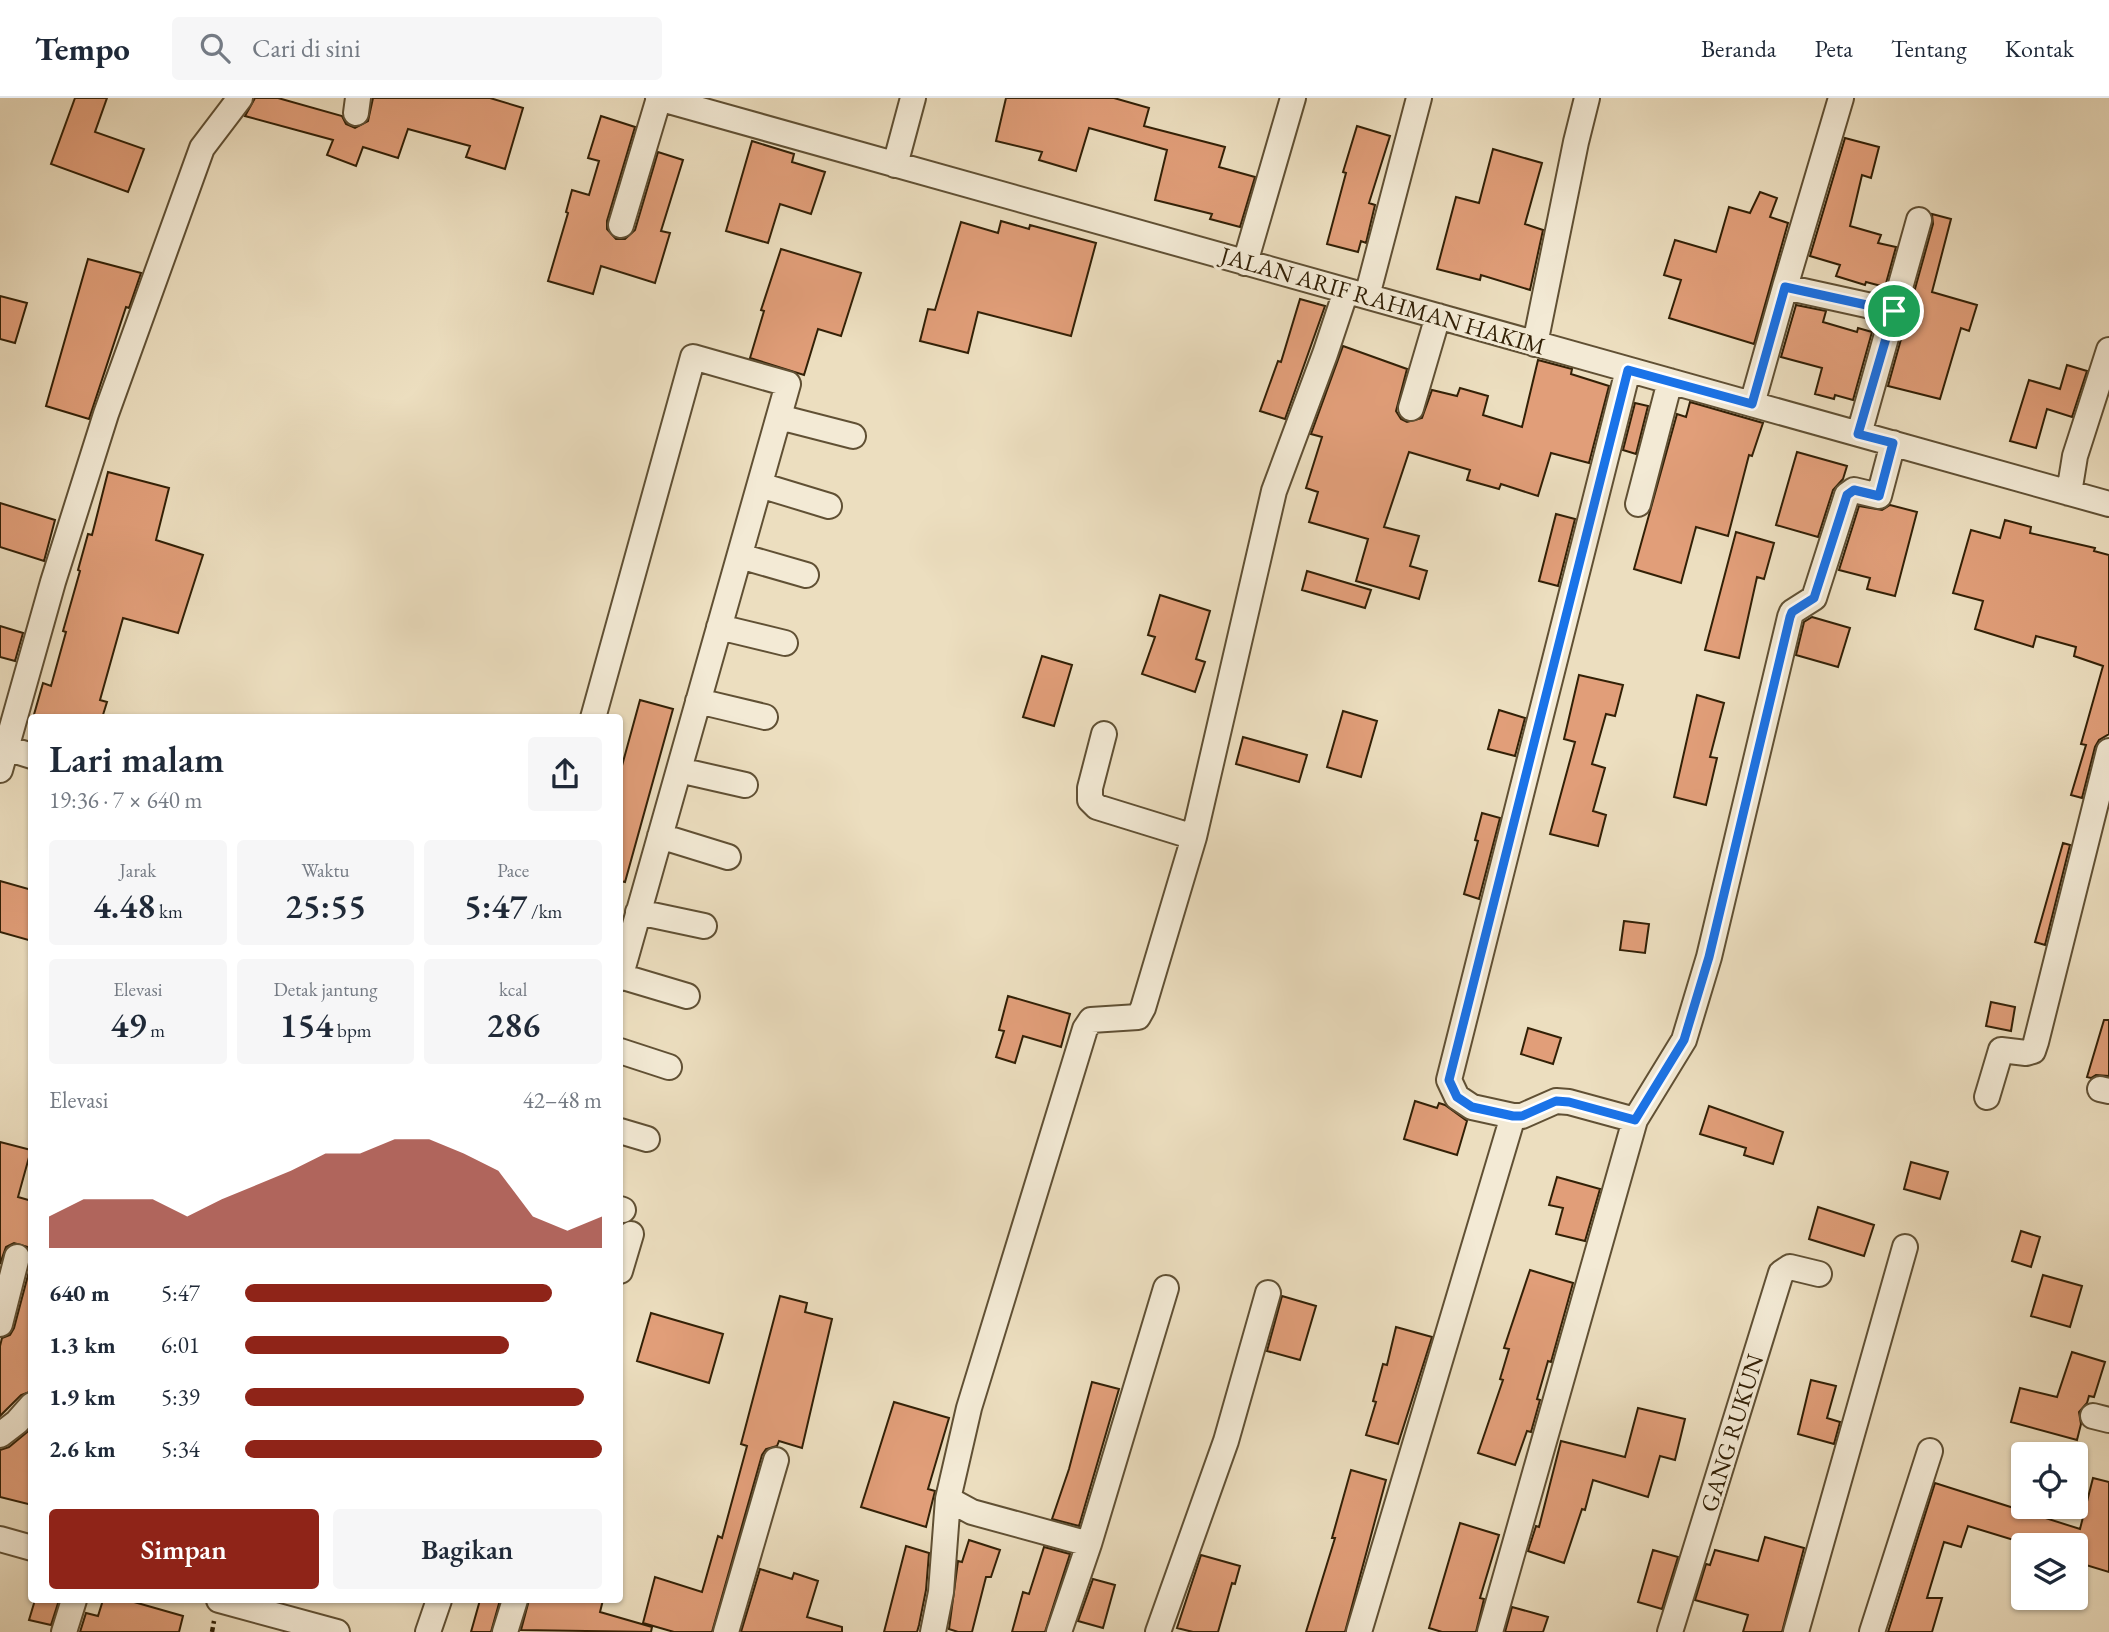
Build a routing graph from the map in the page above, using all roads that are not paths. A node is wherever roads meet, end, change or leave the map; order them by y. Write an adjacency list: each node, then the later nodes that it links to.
1 (240, 98): 42 (street)
2 (658, 98): 8 (street, JALAN ARIF RAHMAN HAKIM); 11 (street)
3 (913, 98): 9 (street)
4 (1293, 98): 12 (street)
5 (1419, 98): 14 (street)
6 (1587, 98): 17 (street)
7 (1841, 98): 13 (street)
8 (728, 108): 9 (street, JALAN ARIF RAHMAN HAKIM)
9 (895, 165): 12 (street, JALAN ARIF RAHMAN HAKIM)
10 (1919, 220): 15 (street)
11 (621, 225)
12 (1245, 262): 14 (street, JALAN ARIF RAHMAN HAKIM)
13 (1785, 287): 15 (street); 21 (street)
14 (1357, 293): 16 (street, JALAN ARIF RAHMAN HAKIM); 46 (street)
15 (1894, 311): 24 (street)
16 (1438, 316): 17 (street, JALAN ARIF RAHMAN HAKIM); 22 (street)
17 (1535, 344): 19 (street, JALAN ARIF RAHMAN HAKIM)
18 (2109, 350): 28 (street)
19 (1628, 370): 20 (street, JALAN ARIF RAHMAN HAKIM); 56 (street)
20 (1670, 381): 21 (street, JALAN ARIF RAHMAN HAKIM); 29 (street)
21 (1752, 404): 24 (street, JALAN ARIF RAHMAN HAKIM)
22 (1411, 408)
23 (779, 417): 25 (street); 27 (street); 37 (street)
24 (1858, 434): 26 (street, JALAN ARIF RAHMAN HAKIM)
25 (853, 436)
26 (1893, 443): 28 (street, JALAN ARIF RAHMAN HAKIM); 57 (street)
27 (760, 485): 31 (street); 32 (street)
28 (2068, 493): 30 (street, JALAN ARIF RAHMAN HAKIM)
29 (1638, 504)
30 (2109, 504)
31 (829, 506)
32 (740, 556): 33 (street); 34 (street)
33 (806, 575)
34 (719, 627): 35 (street); 36 (street)
35 (785, 643)
36 (698, 701): 38 (street); 43 (street)
37 (594, 714)
38 (765, 717)
39 (1104, 734): 46 (street)
40 (2109, 751): 55 (street)
41 (28, 756): 42 (street)
42 (3, 759)
43 (679, 770): 44 (street); 45 (street)
44 (745, 785)
45 (660, 836): 47 (street); 48 (street)
46 (1194, 837): 72 (street)
47 (728, 857)
48 (638, 912): 49 (street); 50 (street)
49 (704, 926)
50 (623, 966)
51 (623, 978): 52 (street)
52 (687, 996)
53 (623, 1052): 54 (street)
54 (669, 1067)
55 (1987, 1097)
56 (1513, 1116): 57 (street); 88 (street)
57 (1635, 1120): 89 (street)
58 (623, 1132): 59 (street)
59 (648, 1139)
60 (631, 1234): 63 (street)
61 (1905, 1247): 91 (street)
62 (17, 1257): 67 (street)
63 (623, 1261)
64 (1819, 1274): 90 (street, GANG RUKUN)
65 (1166, 1288): 74 (street)
66 (1268, 1293): 87 (street)
67 (0, 1324)
68 (28, 1410): 69 (street)
69 (0, 1435)
70 (1930, 1451): 92 (street)
71 (776, 1460): 84 (street)
72 (948, 1499): 74 (street); 85 (street)
73 (0, 1539): 75 (street)
74 (1089, 1544): 86 (street)
75 (28, 1547)
76 (74, 1603): 81 (street)
77 (229, 1603): 80 (street)
78 (438, 1603): 82 (street)
79 (515, 1603): 83 (street)
80 (323, 1630)
81 (64, 1632)
82 (428, 1632)
83 (505, 1632)
84 (726, 1632)
85 (933, 1632)
86 (1059, 1632)
87 (1158, 1632)
88 (1359, 1632)
89 (1490, 1632)
90 (1670, 1632)
91 (1796, 1632)
92 (1872, 1632)

